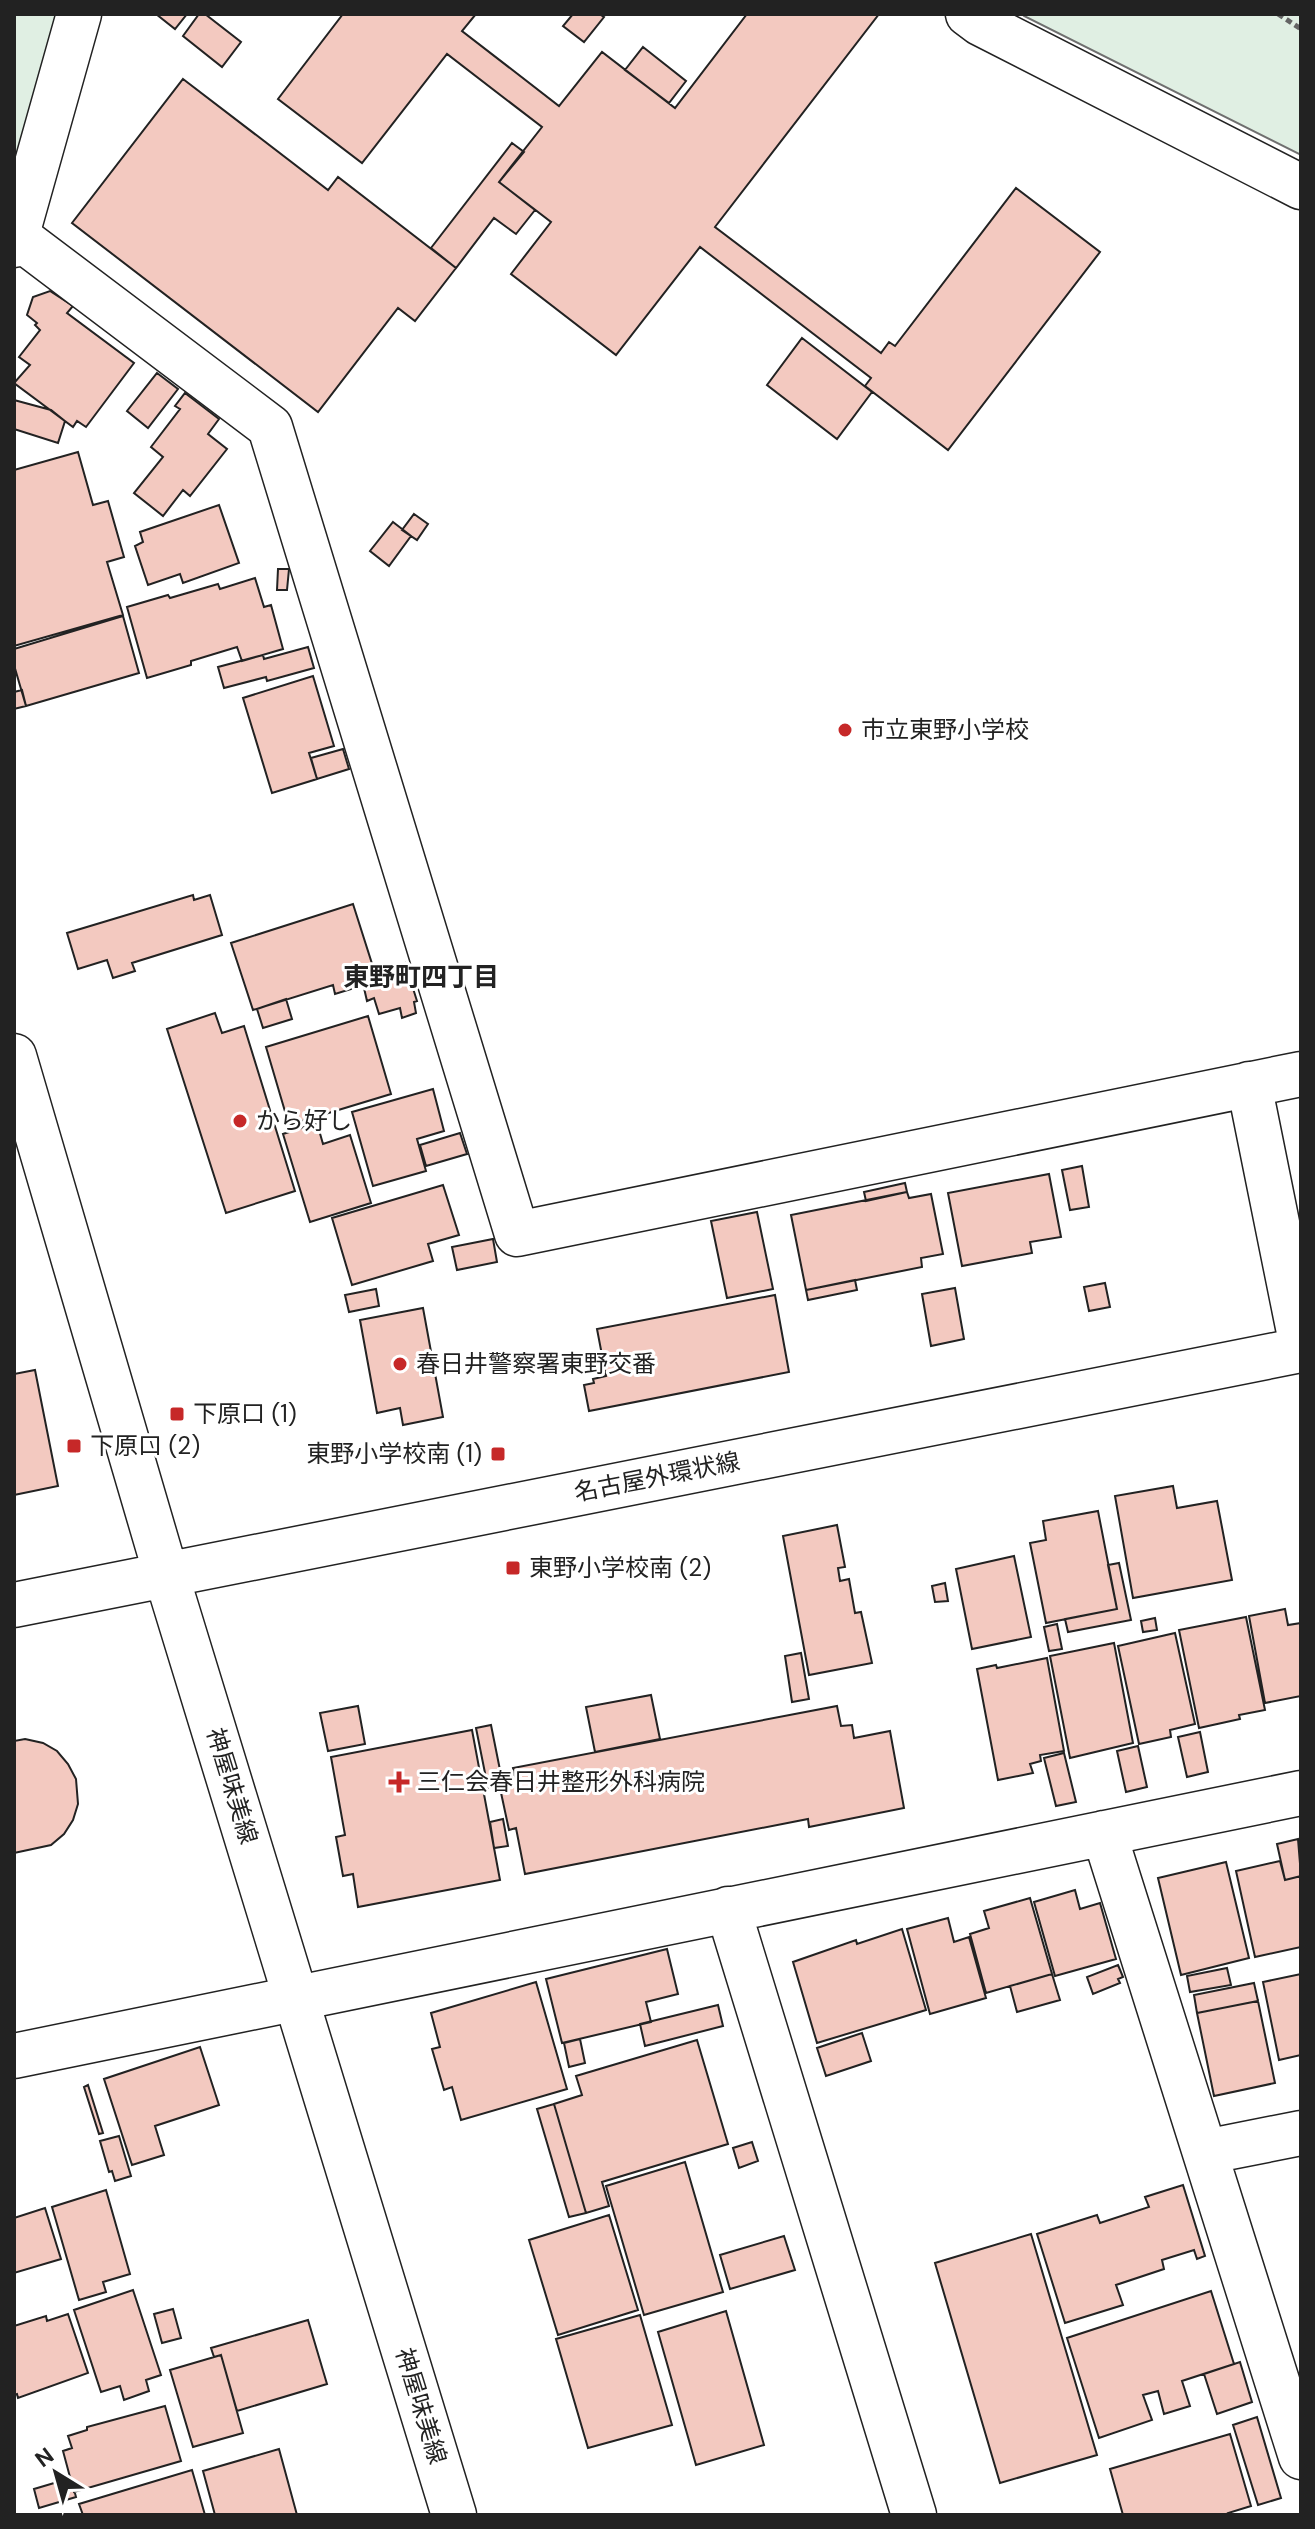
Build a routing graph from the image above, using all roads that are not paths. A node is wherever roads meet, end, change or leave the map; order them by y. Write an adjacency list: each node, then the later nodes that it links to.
1 (79, 14): 4 (street)
2 (968, 14): 3 (street)
3 (1301, 187)
4 (15, 240): 7 (street)
5 (14, 1056): 10 (street, 神屋味美線)
6 (1301, 1074): 7 (street)
7 (1249, 1084): 8 (street)
8 (1301, 1342)
9 (1301, 1350): 10 (street, 名古屋外環状線)
10 (166, 1574): 11 (street, 名古屋外環状線); 15 (street, 神屋味美線)
11 (14, 1605)
12 (1301, 1793): 13 (street)
13 (1104, 1833): 14 (street); 18 (street)
14 (728, 1909): 15 (street); 21 (street)
15 (298, 1998): 16 (street); 20 (street, 神屋味美線)
16 (14, 2056)
17 (1301, 2133): 18 (street)
18 (1205, 2152): 19 (street)
19 (1301, 2457)
20 (454, 2515)
21 (914, 2515)

